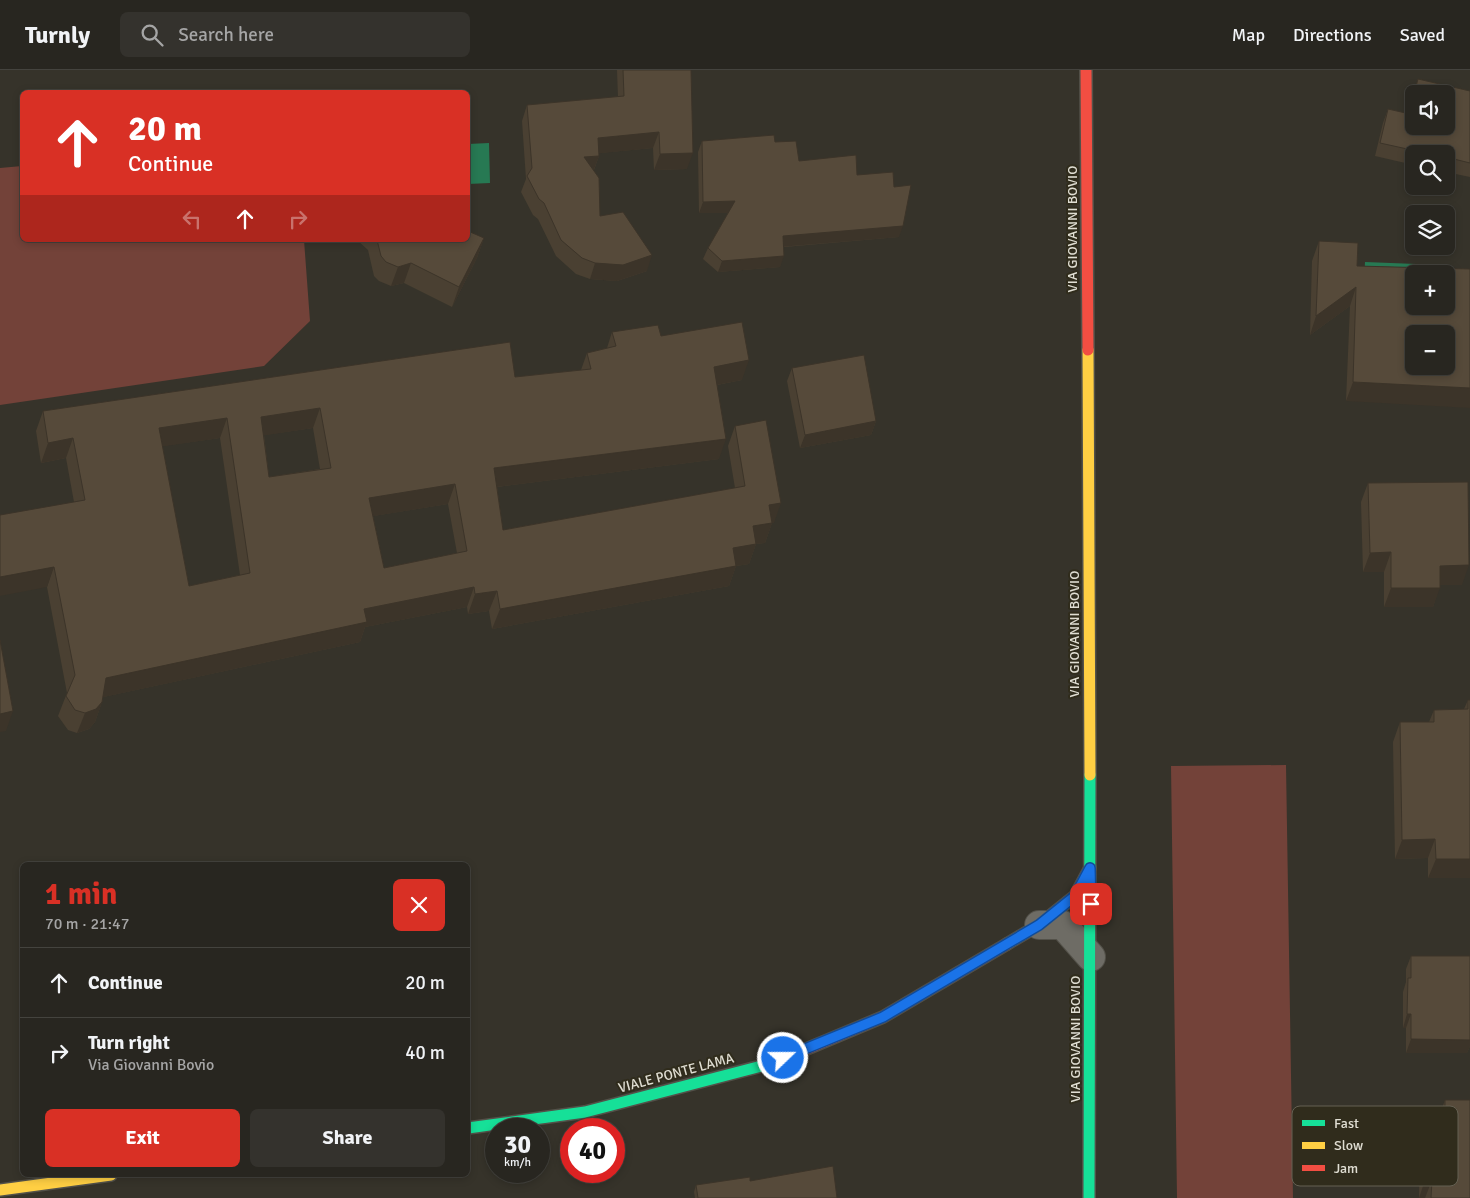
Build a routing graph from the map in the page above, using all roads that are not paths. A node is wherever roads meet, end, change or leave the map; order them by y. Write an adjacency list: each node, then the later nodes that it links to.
1 (1086, 70): 2 (main road, VIA GIOVANNI BOVIO)
2 (1090, 868): 3 (main road, VIALE PONTE LAMA); 4 (main road, VIA GIOVANNI BOVIO)
3 (1039, 925): 4 (street); 5 (main road, VIALE PONTE LAMA)
4 (1091, 957): 8 (main road, VIA GIOVANNI BOVIO)
5 (470, 1128)
6 (96, 1177): 7 (main road)
7 (0, 1190)
8 (1089, 1198)

